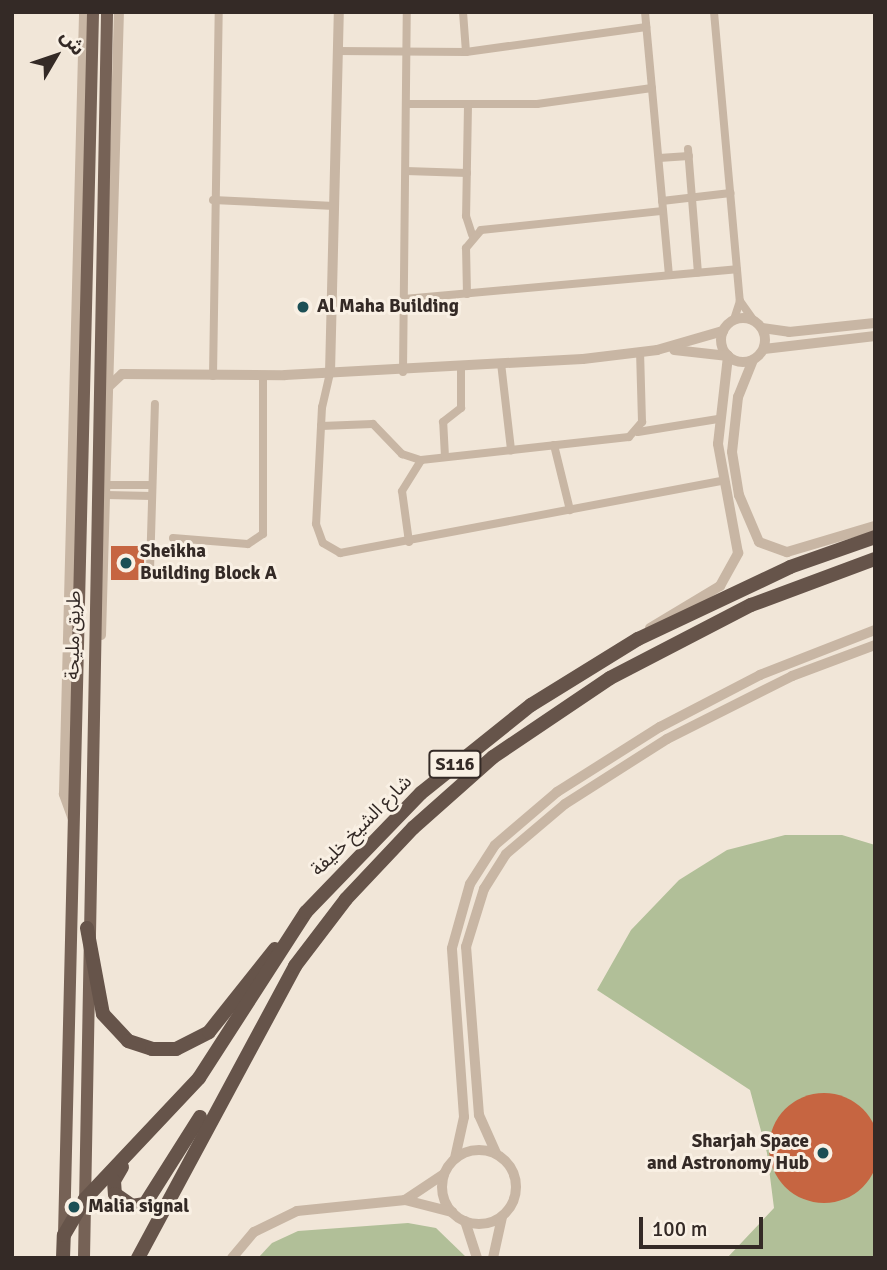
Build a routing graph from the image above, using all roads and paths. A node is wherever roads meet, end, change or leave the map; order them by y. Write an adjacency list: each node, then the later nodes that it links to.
1 (84, 12): 58 (street)
2 (93, 12): 57 (main road, طريق مليحة)
3 (107, 12): 19 (main road, طريق مليحة)
4 (119, 12): 18 (street)
5 (219, 12): 25 (street)
6 (407, 12): 14 (street)
7 (463, 12): 13 (street)
8 (645, 12): 11 (street)
9 (714, 12): 23 (street)
10 (340, 14): 12 (street)
11 (646, 27): 13 (street); 15 (street)
12 (338, 51): 14 (street); 27 (street)
13 (466, 52): 14 (street)
14 (409, 53): 16 (street)
15 (652, 89): 17 (street); 20 (street)
16 (408, 104): 17 (street); 21 (street)
17 (468, 105): 22 (street)
18 (116, 124): 19 (main road); 31 (street)
19 (105, 141): 30 (main road, طريق مليحة)
20 (659, 158): 24 (street); 26 (street)
21 (406, 171): 22 (street); 36 (street)
22 (467, 173): 29 (street)
23 (731, 193): 24 (street); 32 (street)
24 (692, 198): 26 (street); 33 (street)
25 (213, 200): 27 (street); 54 (street)
26 (662, 201): 28 (street)
27 (334, 206): 53 (street)
28 (663, 211): 29 (street); 34 (street)
29 (472, 235): 35 (street)
30 (103, 244): 31 (main road); 81 (main road, طريق مليحة)
31 (114, 258): 47 (street)
32 (737, 269): 33 (street); 37 (street)
33 (698, 273): 34 (street)
34 (669, 275): 35 (street)
35 (467, 294): 36 (street)
36 (404, 299): 51 (street)
37 (740, 301): 38 (street); 40 (street)
38 (734, 320): 40 (street); 41 (street)
39 (875, 323): 40 (street)
40 (758, 324): 43 (street)
41 (723, 331): 44 (street); 46 (street)
42 (875, 336): 43 (street)
43 (764, 349): 48 (street)
44 (657, 350): 45 (street); 46 (street)
45 (640, 352): 49 (street); 62 (street)
46 (728, 356): 48 (street); 60 (street)
47 (110, 359): 52 (street); 56 (street)
48 (753, 360): 72 (street)
49 (501, 363): 50 (street); 64 (street)
50 (461, 366): 51 (street); 65 (street)
51 (403, 372): 53 (street)
52 (122, 373): 54 (street); 56 (street)
53 (330, 373): 55 (street); 61 (street)
54 (213, 376): 55 (street)
55 (263, 376): 74 (street)
56 (108, 387): 69 (street)
57 (84, 392): 58 (main road); 82 (main road, طريق مليحة)
58 (75, 403): 82 (street)
59 (155, 404): 68 (street)
60 (718, 419): 62 (street); 67 (street)
61 (321, 426): 66 (street); 75 (street)
62 (638, 432): 63 (street)
63 (554, 445): 64 (street); 71 (street)
64 (511, 450): 65 (street)
65 (445, 457): 66 (street)
66 (421, 460): 75 (street)
67 (722, 481): 71 (street); 79 (street)
68 (152, 485): 69 (street); 70 (street)
69 (106, 490): 70 (street); 81 (street)
70 (152, 496): 77 (street)
71 (570, 510): 75 (street)
72 (875, 526)
73 (875, 537): 79 (highway, شارع الشيخ خليفة / S116)
74 (173, 538)
75 (409, 542)
76 (875, 559): 85 (highway, شارع الشيخ خليفة / S116)
77 (150, 570)
78 (875, 630): 88 (street)
79 (638, 639): 84 (highway, شارع الشيخ خليفة / S116)
80 (875, 645): 87 (street)
81 (93, 671): 83 (main road, طريق مليحة)
82 (76, 824): 95 (main road, طريق مليحة)
83 (87, 928): 84 (highway); 90 (main road, طريق مليحة)
84 (285, 942): 86 (highway, شارع الشيخ خليفة / S116)
85 (257, 1031): 86 (highway); 98 (highway, شارع الشيخ خليفة / S116)
86 (152, 1131): 90 (highway, شارع الشيخ خليفة / S116)
87 (496, 1153): 88 (street); 93 (street)
88 (455, 1158): 89 (street)
89 (444, 1174): 91 (street); 92 (street)
90 (85, 1199): 95 (highway, شارع الشيخ خليفة / S116); 97 (main road, طريق مليحة)
91 (405, 1200): 92 (street); 99 (street)
92 (452, 1212): 94 (street)
93 (502, 1217): 94 (street); 101 (street)
94 (465, 1221): 100 (street)
95 (64, 1235): 96 (highway)
96 (63, 1258)
97 (84, 1258)
98 (138, 1258)
99 (232, 1258)
100 (477, 1258)
101 (493, 1258)

